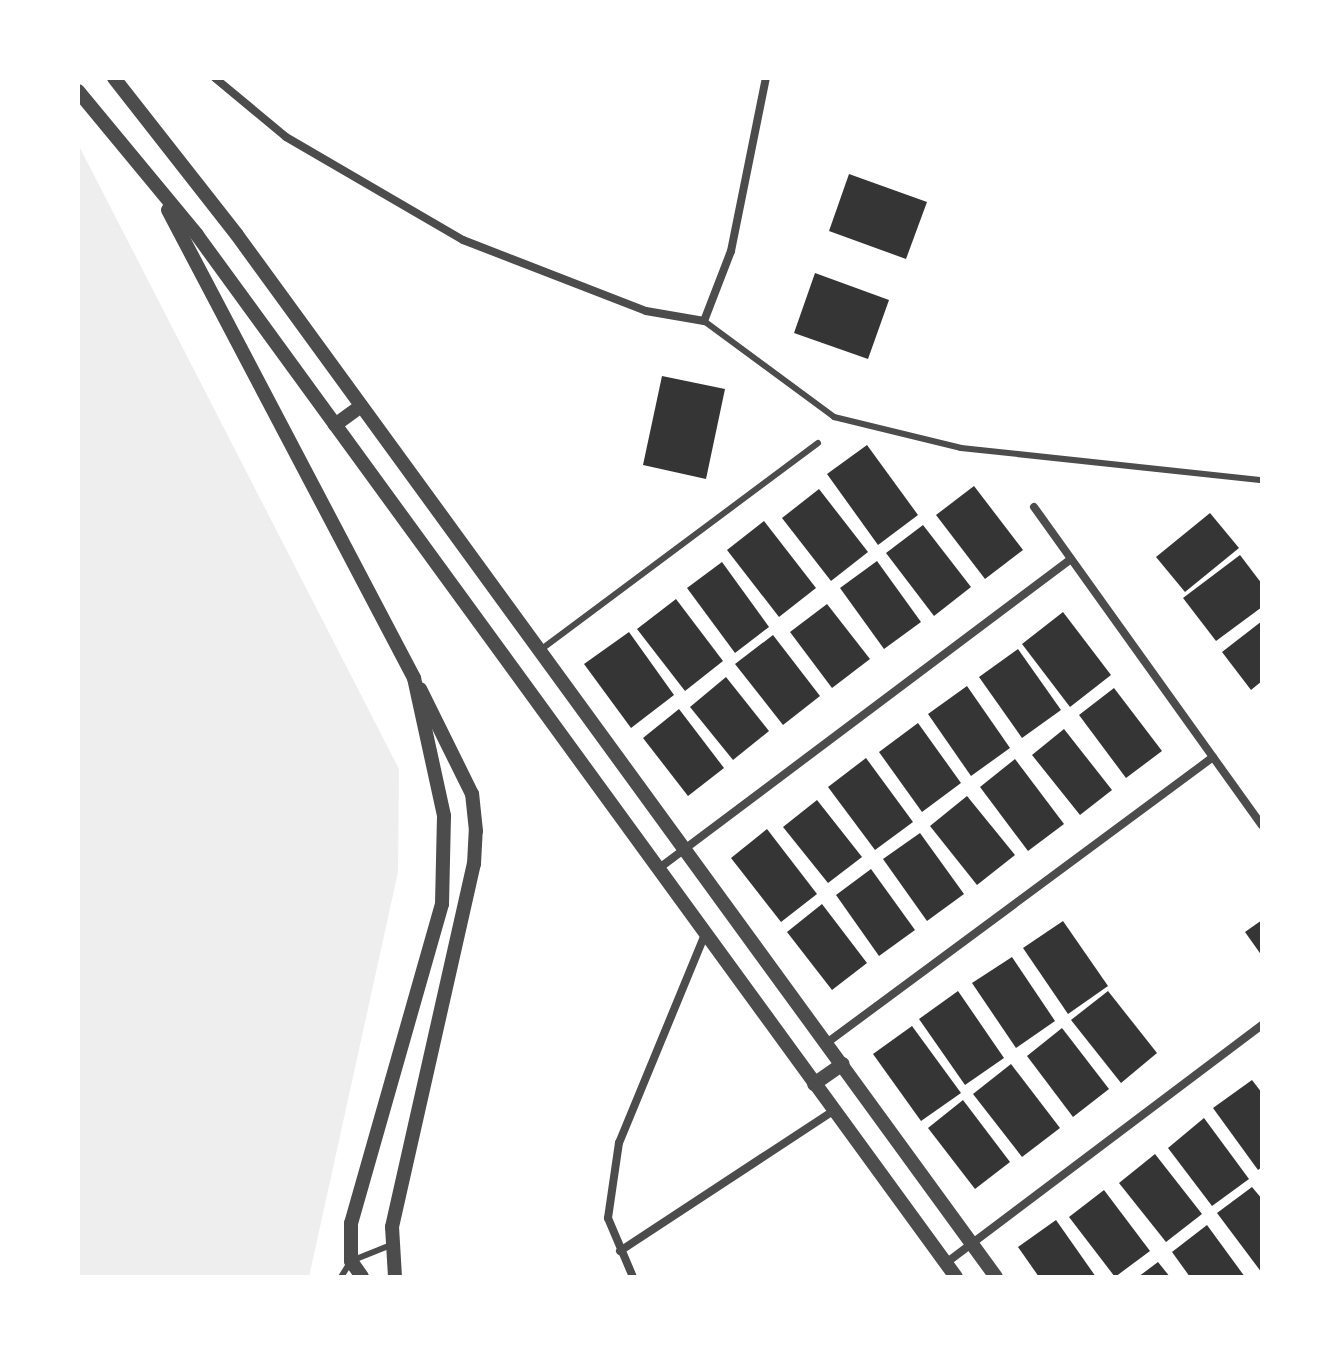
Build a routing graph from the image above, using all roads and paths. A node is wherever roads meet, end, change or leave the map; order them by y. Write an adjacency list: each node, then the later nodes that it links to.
1 (114, 78): 7 (street)
2 (215, 78): 6 (street)
3 (766, 78): 6 (street)
4 (78, 91): 5 (street)
5 (151, 178): 8 (street); 14 (street)
6 (704, 321): 10 (lane)
7 (361, 406): 8 (street); 13 (street)
8 (335, 425): 18 (street)
9 (818, 443): 13 (lane)
10 (1262, 480)
11 (1034, 507): 12 (street)
12 (1071, 559): 15 (street); 17 (street)
13 (539, 652): 17 (street)
14 (414, 678): 25 (street); 28 (street)
15 (1213, 757): 16 (street); 21 (street)
16 (1262, 825)
17 (685, 848): 18 (street); 21 (street)
18 (658, 869): 19 (street)
19 (705, 934): 23 (street); 27 (street)
20 (1262, 1025): 26 (street)
21 (828, 1042): 22 (street)
22 (843, 1064): 23 (street); 26 (street)
23 (814, 1084): 24 (street)
24 (833, 1111): 27 (street); 29 (street)
25 (391, 1245): 28 (lane); 32 (street)
26 (972, 1245): 29 (street); 35 (street)
27 (620, 1251): 33 (street)
28 (351, 1261): 30 (lane); 31 (street)
29 (946, 1263): 34 (street)
30 (341, 1277)
31 (362, 1277)
32 (395, 1277)
33 (633, 1277)
34 (956, 1277)
35 (996, 1277)

